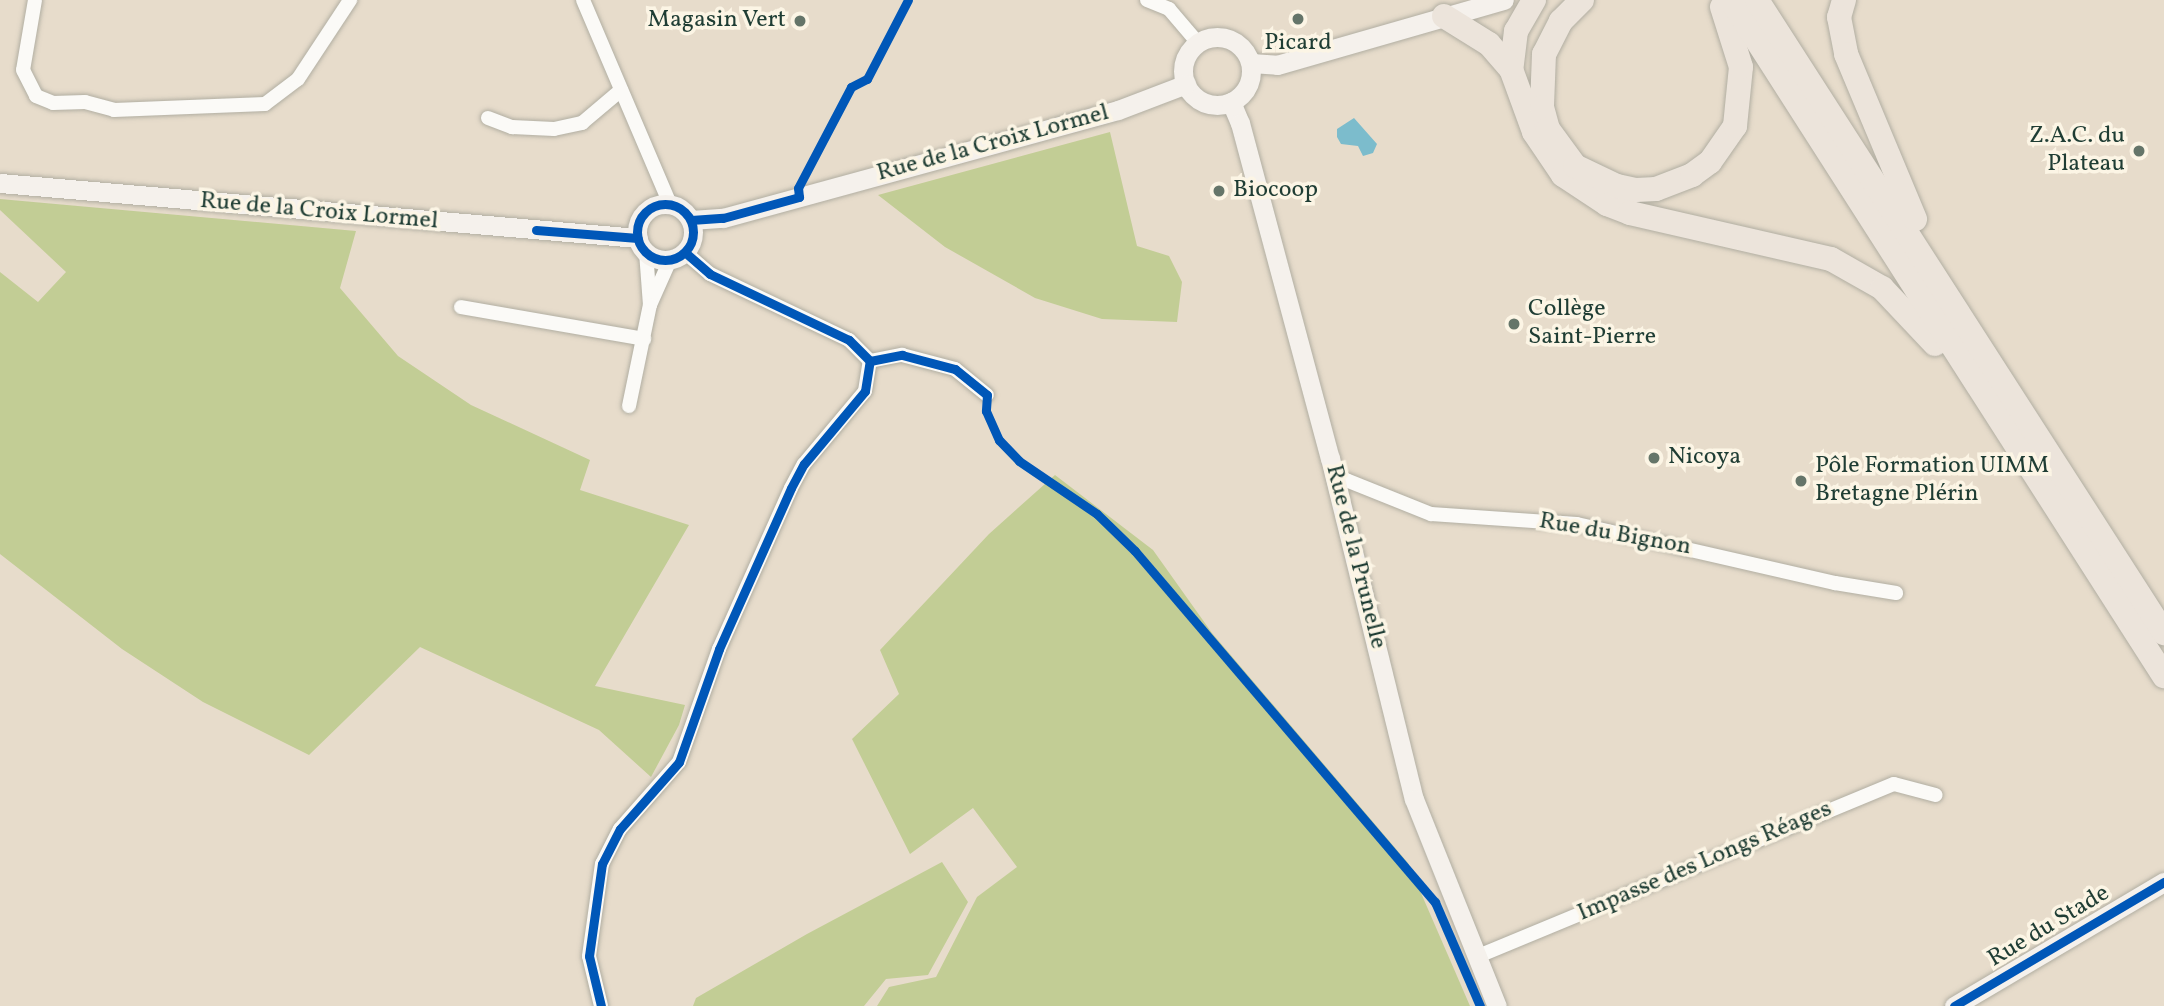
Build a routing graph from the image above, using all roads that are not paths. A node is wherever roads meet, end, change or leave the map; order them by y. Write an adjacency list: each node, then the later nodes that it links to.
1 (35, 0): 2 (street)
2 (350, 0)
3 (583, 0): 17 (street)
4 (1147, 0): 13 (street)
5 (1503, 0): 12 (street)
6 (1534, 0): 15 (highway)
7 (1582, 0): 8 (highway)
8 (1720, 0)
9 (1731, 0): 32 (highway)
10 (1757, 0): 25 (highway)
11 (1844, 0): 25 (highway)
12 (1444, 16): 14 (street); 15 (highway)
13 (1193, 37): 14 (street); 16 (street)
14 (1251, 64): 18 (street)
15 (1511, 69): 32 (highway)
16 (1186, 83): 18 (street); 22 (street, Rue de la Croix Lormel)
17 (621, 90): 19 (street); 21 (street)
18 (1231, 102): 33 (street, Rue de la Prunelle)
19 (488, 118)
20 (0, 183): 23 (street, Rue de la Croix Lormel)
21 (670, 204): 22 (street); 23 (street)
22 (691, 220): 24 (street)
23 (642, 245): 24 (street); 26 (street)
24 (678, 256): 26 (street); 29 (street)
25 (1934, 272): 35 (highway)
26 (650, 305): 28 (street)
27 (461, 307): 28 (street)
28 (644, 339): 31 (street)
29 (870, 361): 30 (street); 40 (street)
30 (987, 395)
31 (629, 406)
32 (2005, 428): 36 (highway)
33 (1336, 481): 34 (street, Rue du Bignon); 39 (street, Rue de la Prunelle)
34 (1896, 593)
35 (2164, 633)
36 (2164, 676)
37 (1936, 795): 39 (street, Impasse des Longs Réages)
38 (2164, 882): 42 (street, Rue du Stade)
39 (1476, 957): 41 (street, Rue de la Prunelle)
40 (601, 1006)
41 (1497, 1006)
42 (1954, 1006)

